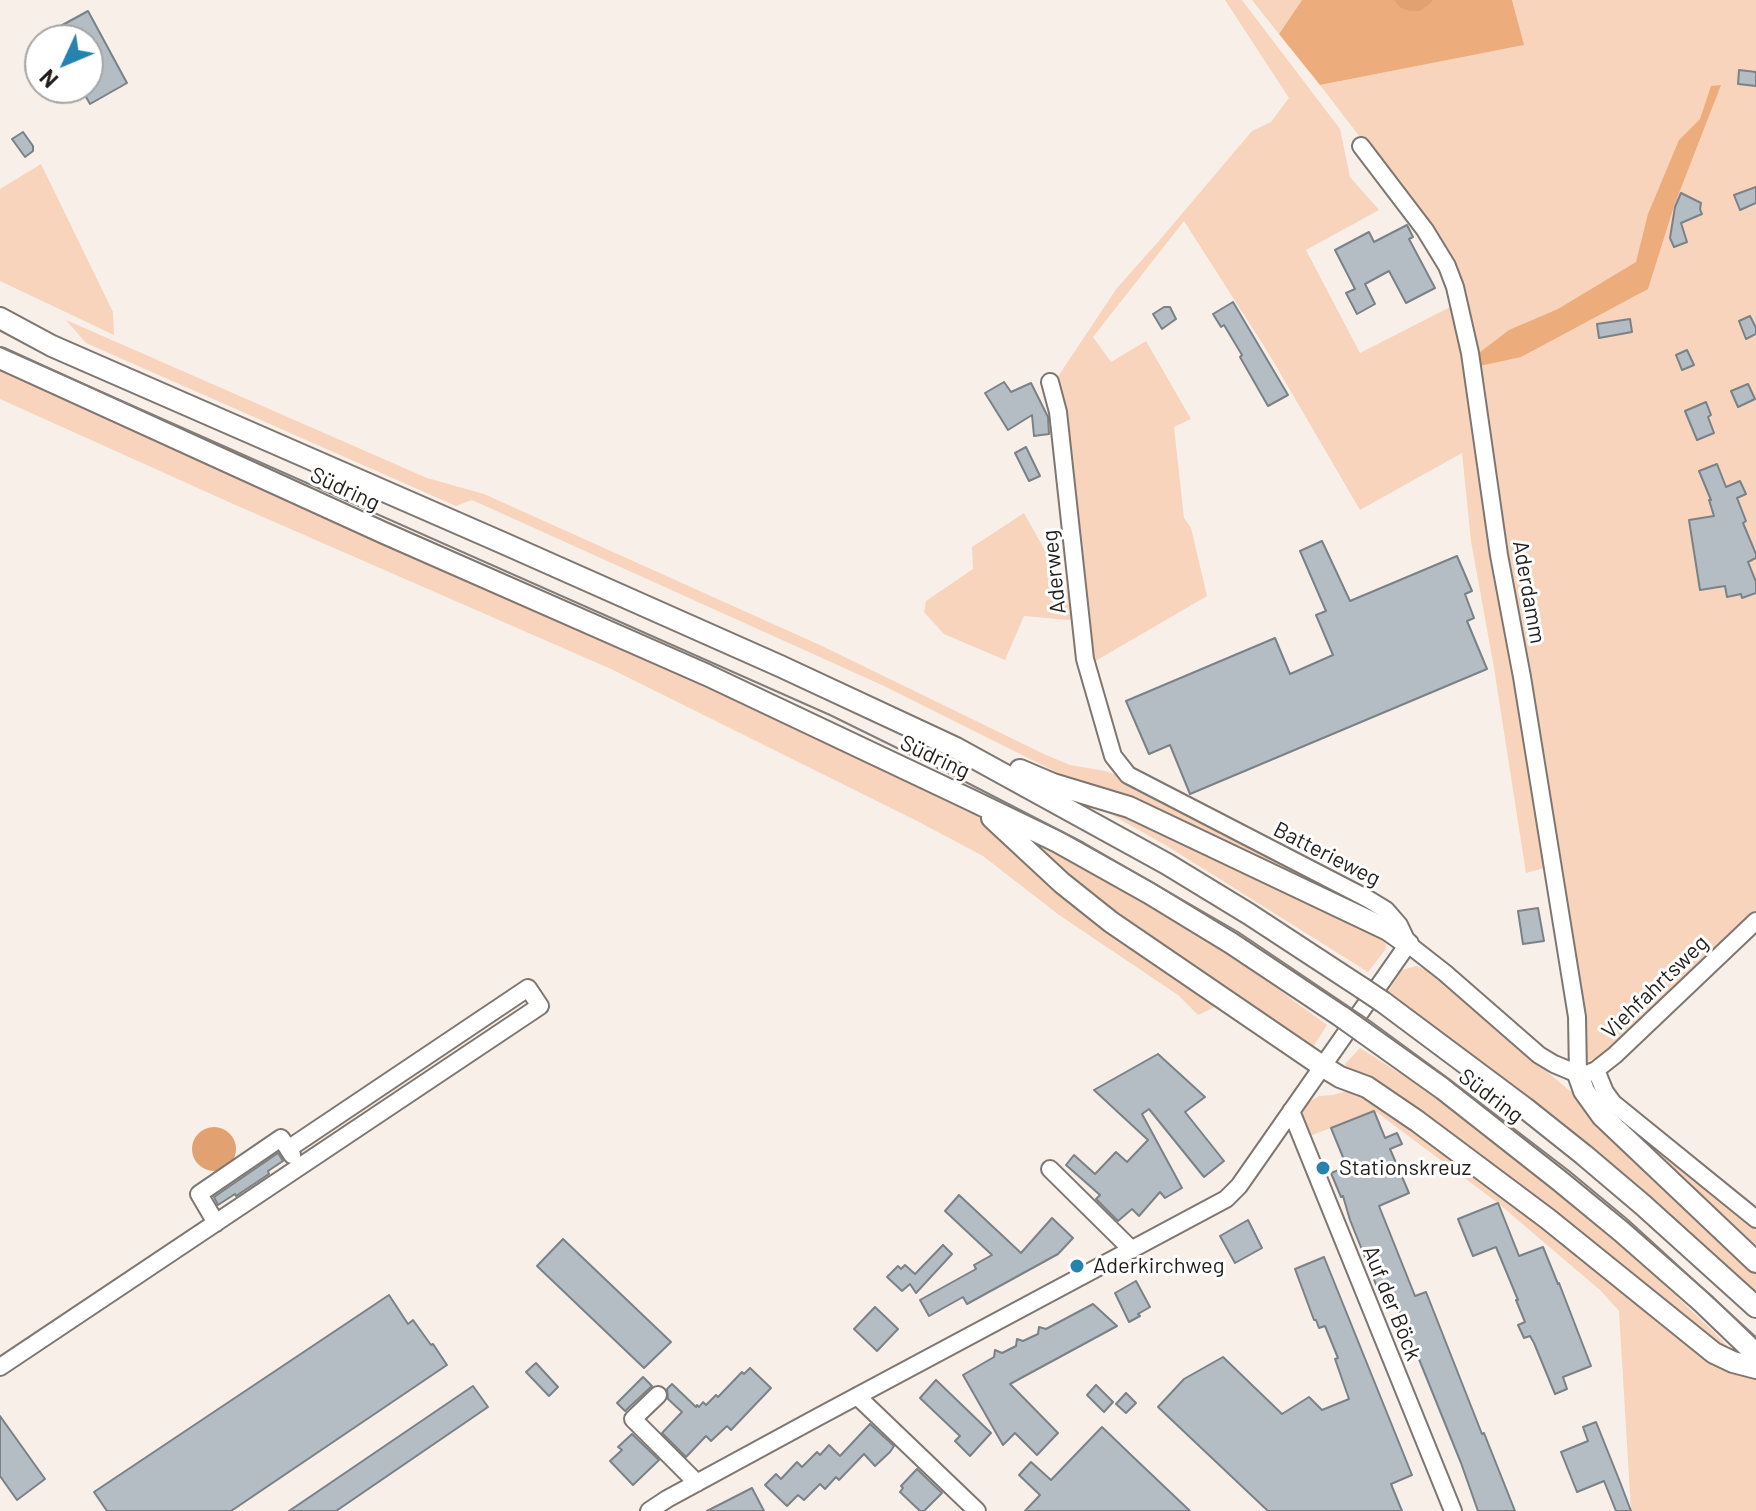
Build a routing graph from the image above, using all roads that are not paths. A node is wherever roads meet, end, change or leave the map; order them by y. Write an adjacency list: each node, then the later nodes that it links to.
1 (1361, 146): 11 (street, Aderdamm)
2 (0, 318): 5 (main road, Südring)
3 (0, 358): 7 (main road, Südring)
4 (1050, 382): 6 (street, Aderweg)
5 (956, 748): 9 (main road); 20 (main road, Südring, bridge)
6 (1113, 756): 9 (street, Batterieweg)
7 (971, 800): 10 (main road); 21 (main road, Südring, bridge)
8 (1756, 921): 11 (street, Viehfahrtsweg)
9 (1408, 944): 10 (street); 11 (street, Batterieweg)
10 (1322, 1066): 12 (street); 23 (main road)
11 (1587, 1072): 16 (street); 19 (main road)
12 (1291, 1111): 18 (street); 29 (street, Auf der Böck)
13 (288, 1149): 14 (street); 14 (street); 17 (street)
14 (299, 1167): 17 (street)
15 (1050, 1169): 18 (street)
16 (1756, 1219)
17 (216, 1223): 22 (street)
18 (1132, 1250): 25 (street)
19 (1756, 1262)
20 (1756, 1307)
21 (1756, 1354)
22 (0, 1367)
23 (1756, 1368)
24 (658, 1395): 26 (street)
25 (857, 1396): 26 (street); 28 (street)
26 (697, 1483): 27 (street)
27 (649, 1511)
28 (977, 1511)
29 (1453, 1511)

